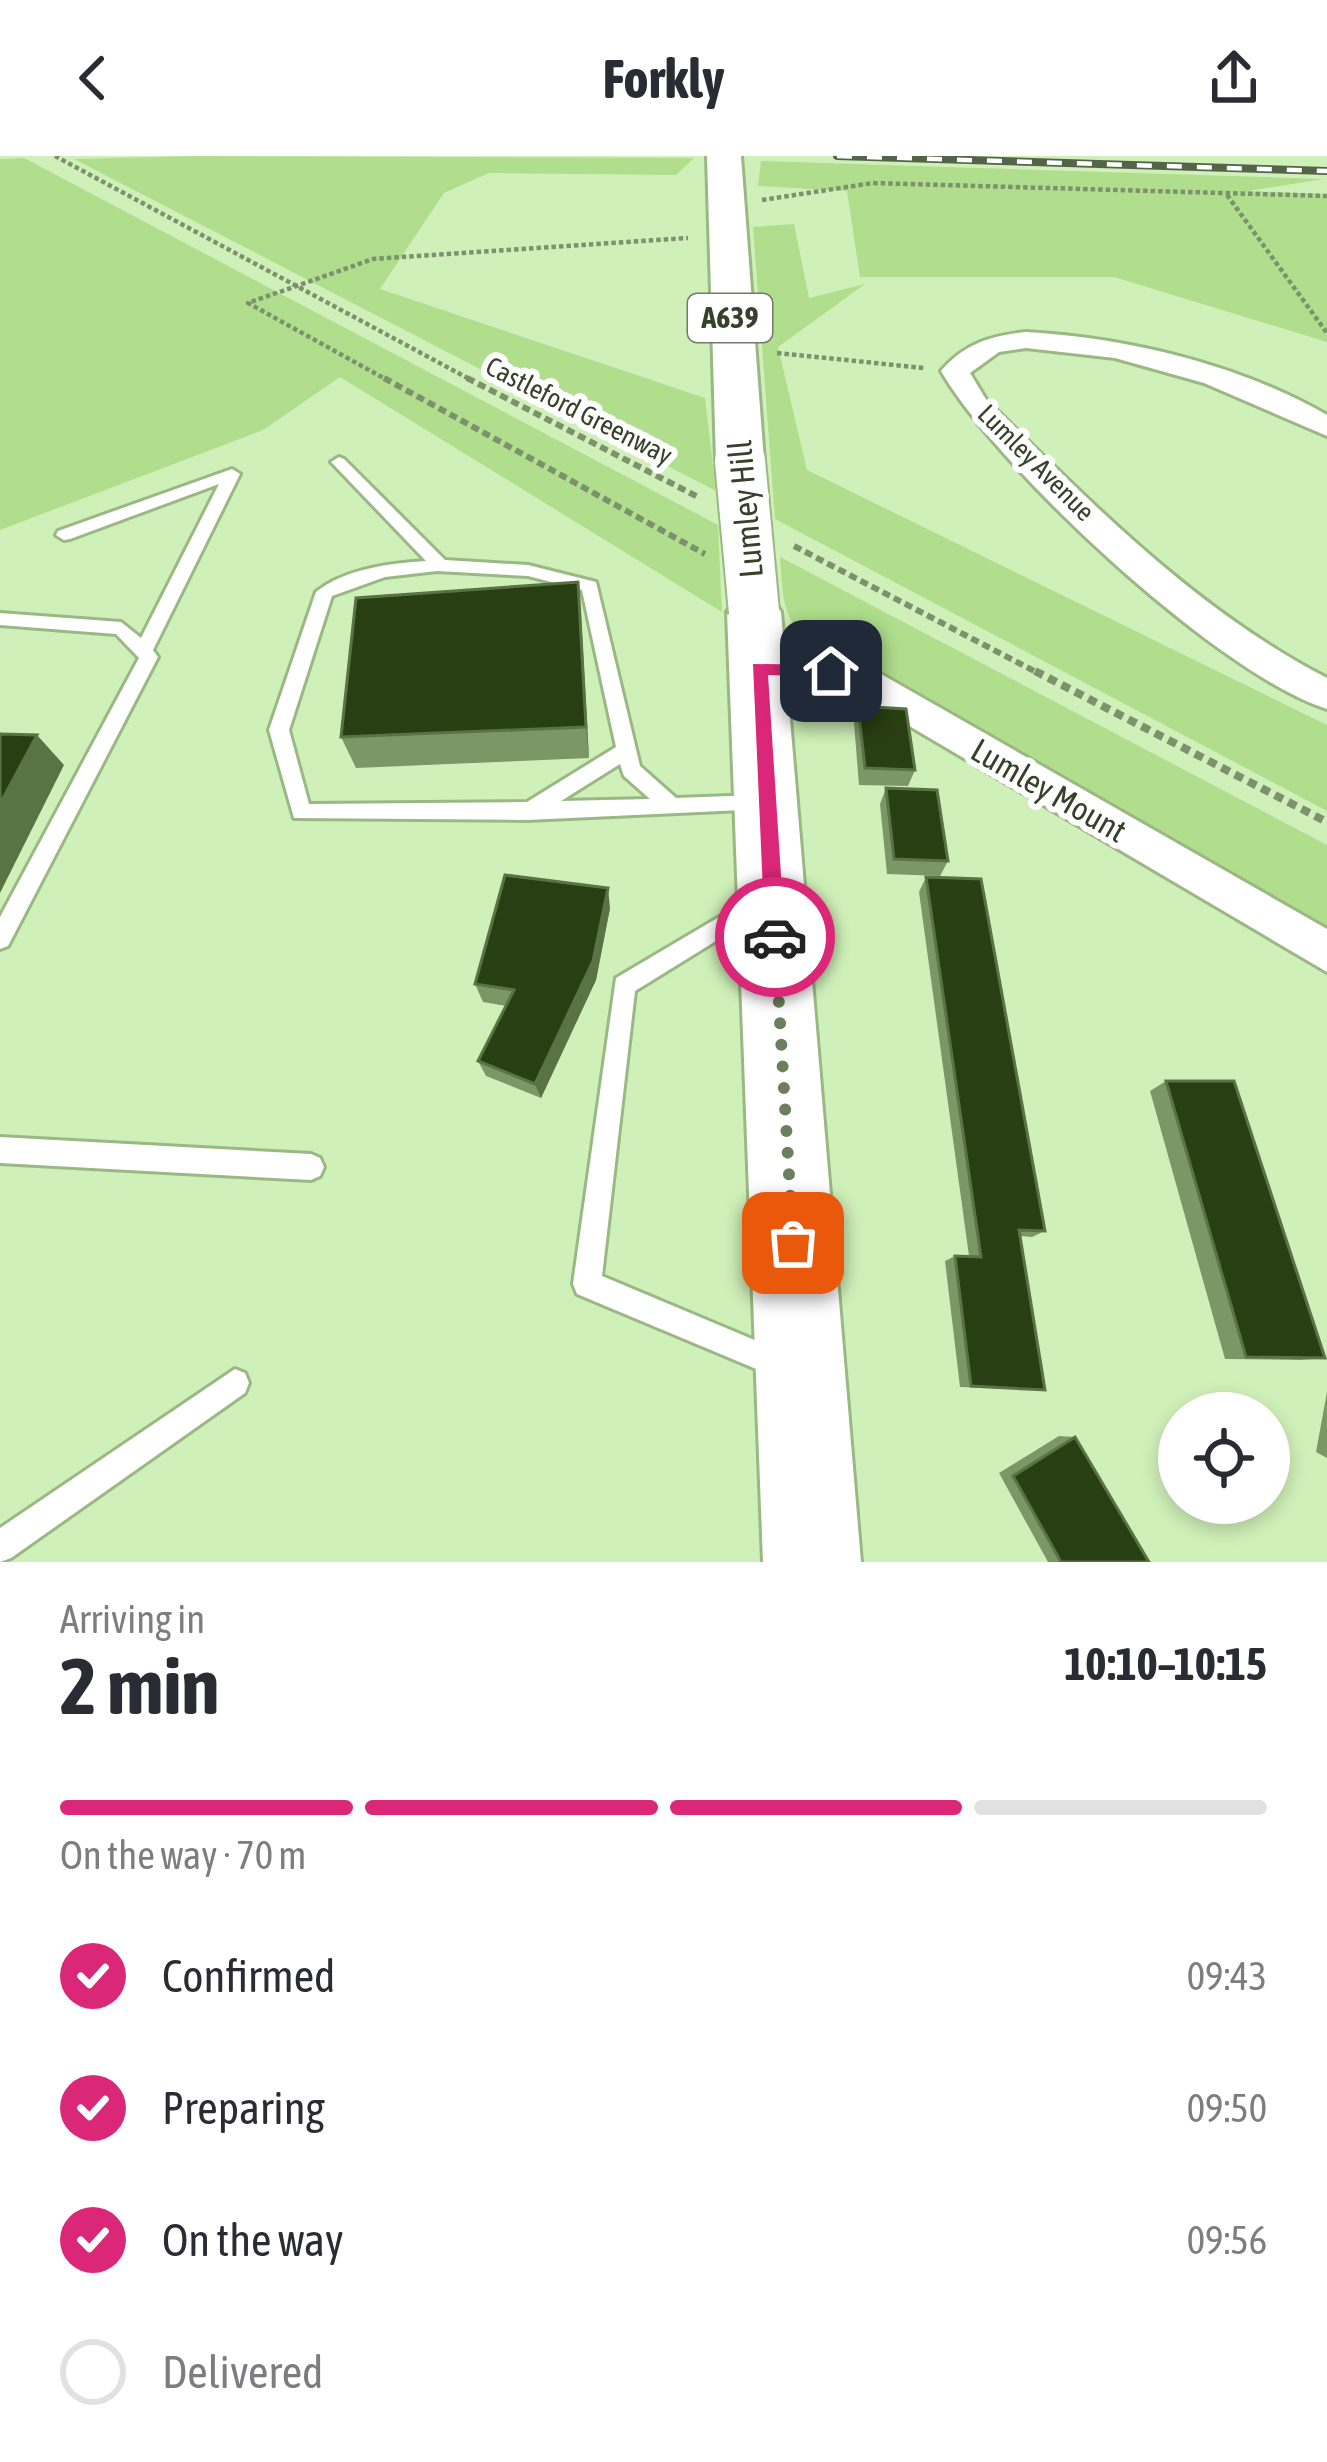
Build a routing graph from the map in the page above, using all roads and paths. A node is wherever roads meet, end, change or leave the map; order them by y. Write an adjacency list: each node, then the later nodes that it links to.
1 (55, 156): 5 (path, Castleford Greenway)
2 (725, 193): 3 (path); 5 (path); 7 (main road, Lumley Hill / A639)
3 (1226, 194): 4 (path); 6 (path)
4 (1327, 196)
5 (288, 285): 11 (path, Castleford Greenway); 14 (path)
6 (1327, 333)
7 (731, 349): 8 (path); 14 (main road, Lumley Hill / A639, bridge)
8 (955, 371): 9 (street, Lumley Avenue); 17 (street, Lumley Avenue)
9 (1327, 427)
10 (339, 462): 13 (lane)
11 (714, 505)
12 (64, 536): 16 (lane)
13 (443, 568): 18 (lane); 21 (lane)
14 (760, 598): 19 (main road, Lumley Hill / A639); 22 (path); 25 (street, Lumley Mount)
15 (0, 620): 16 (lane)
16 (143, 651): 24 (lane)
17 (1327, 695)
18 (626, 751): 20 (lane); 21 (lane)
19 (766, 802): 20 (lane); 23 (main road, Lumley Hill / A639)
20 (673, 807): 21 (lane)
21 (526, 813)
22 (1327, 822)
23 (772, 894): 28 (main road, Lumley Hill / A639); 28 (lane)
24 (0, 939)
25 (1327, 952)
26 (0, 1150): 27 (lane)
27 (311, 1167)
28 (801, 1374): 31 (main road, Lumley Hill / A639)
29 (235, 1383): 30 (lane)
30 (0, 1547)
31 (812, 1562)

